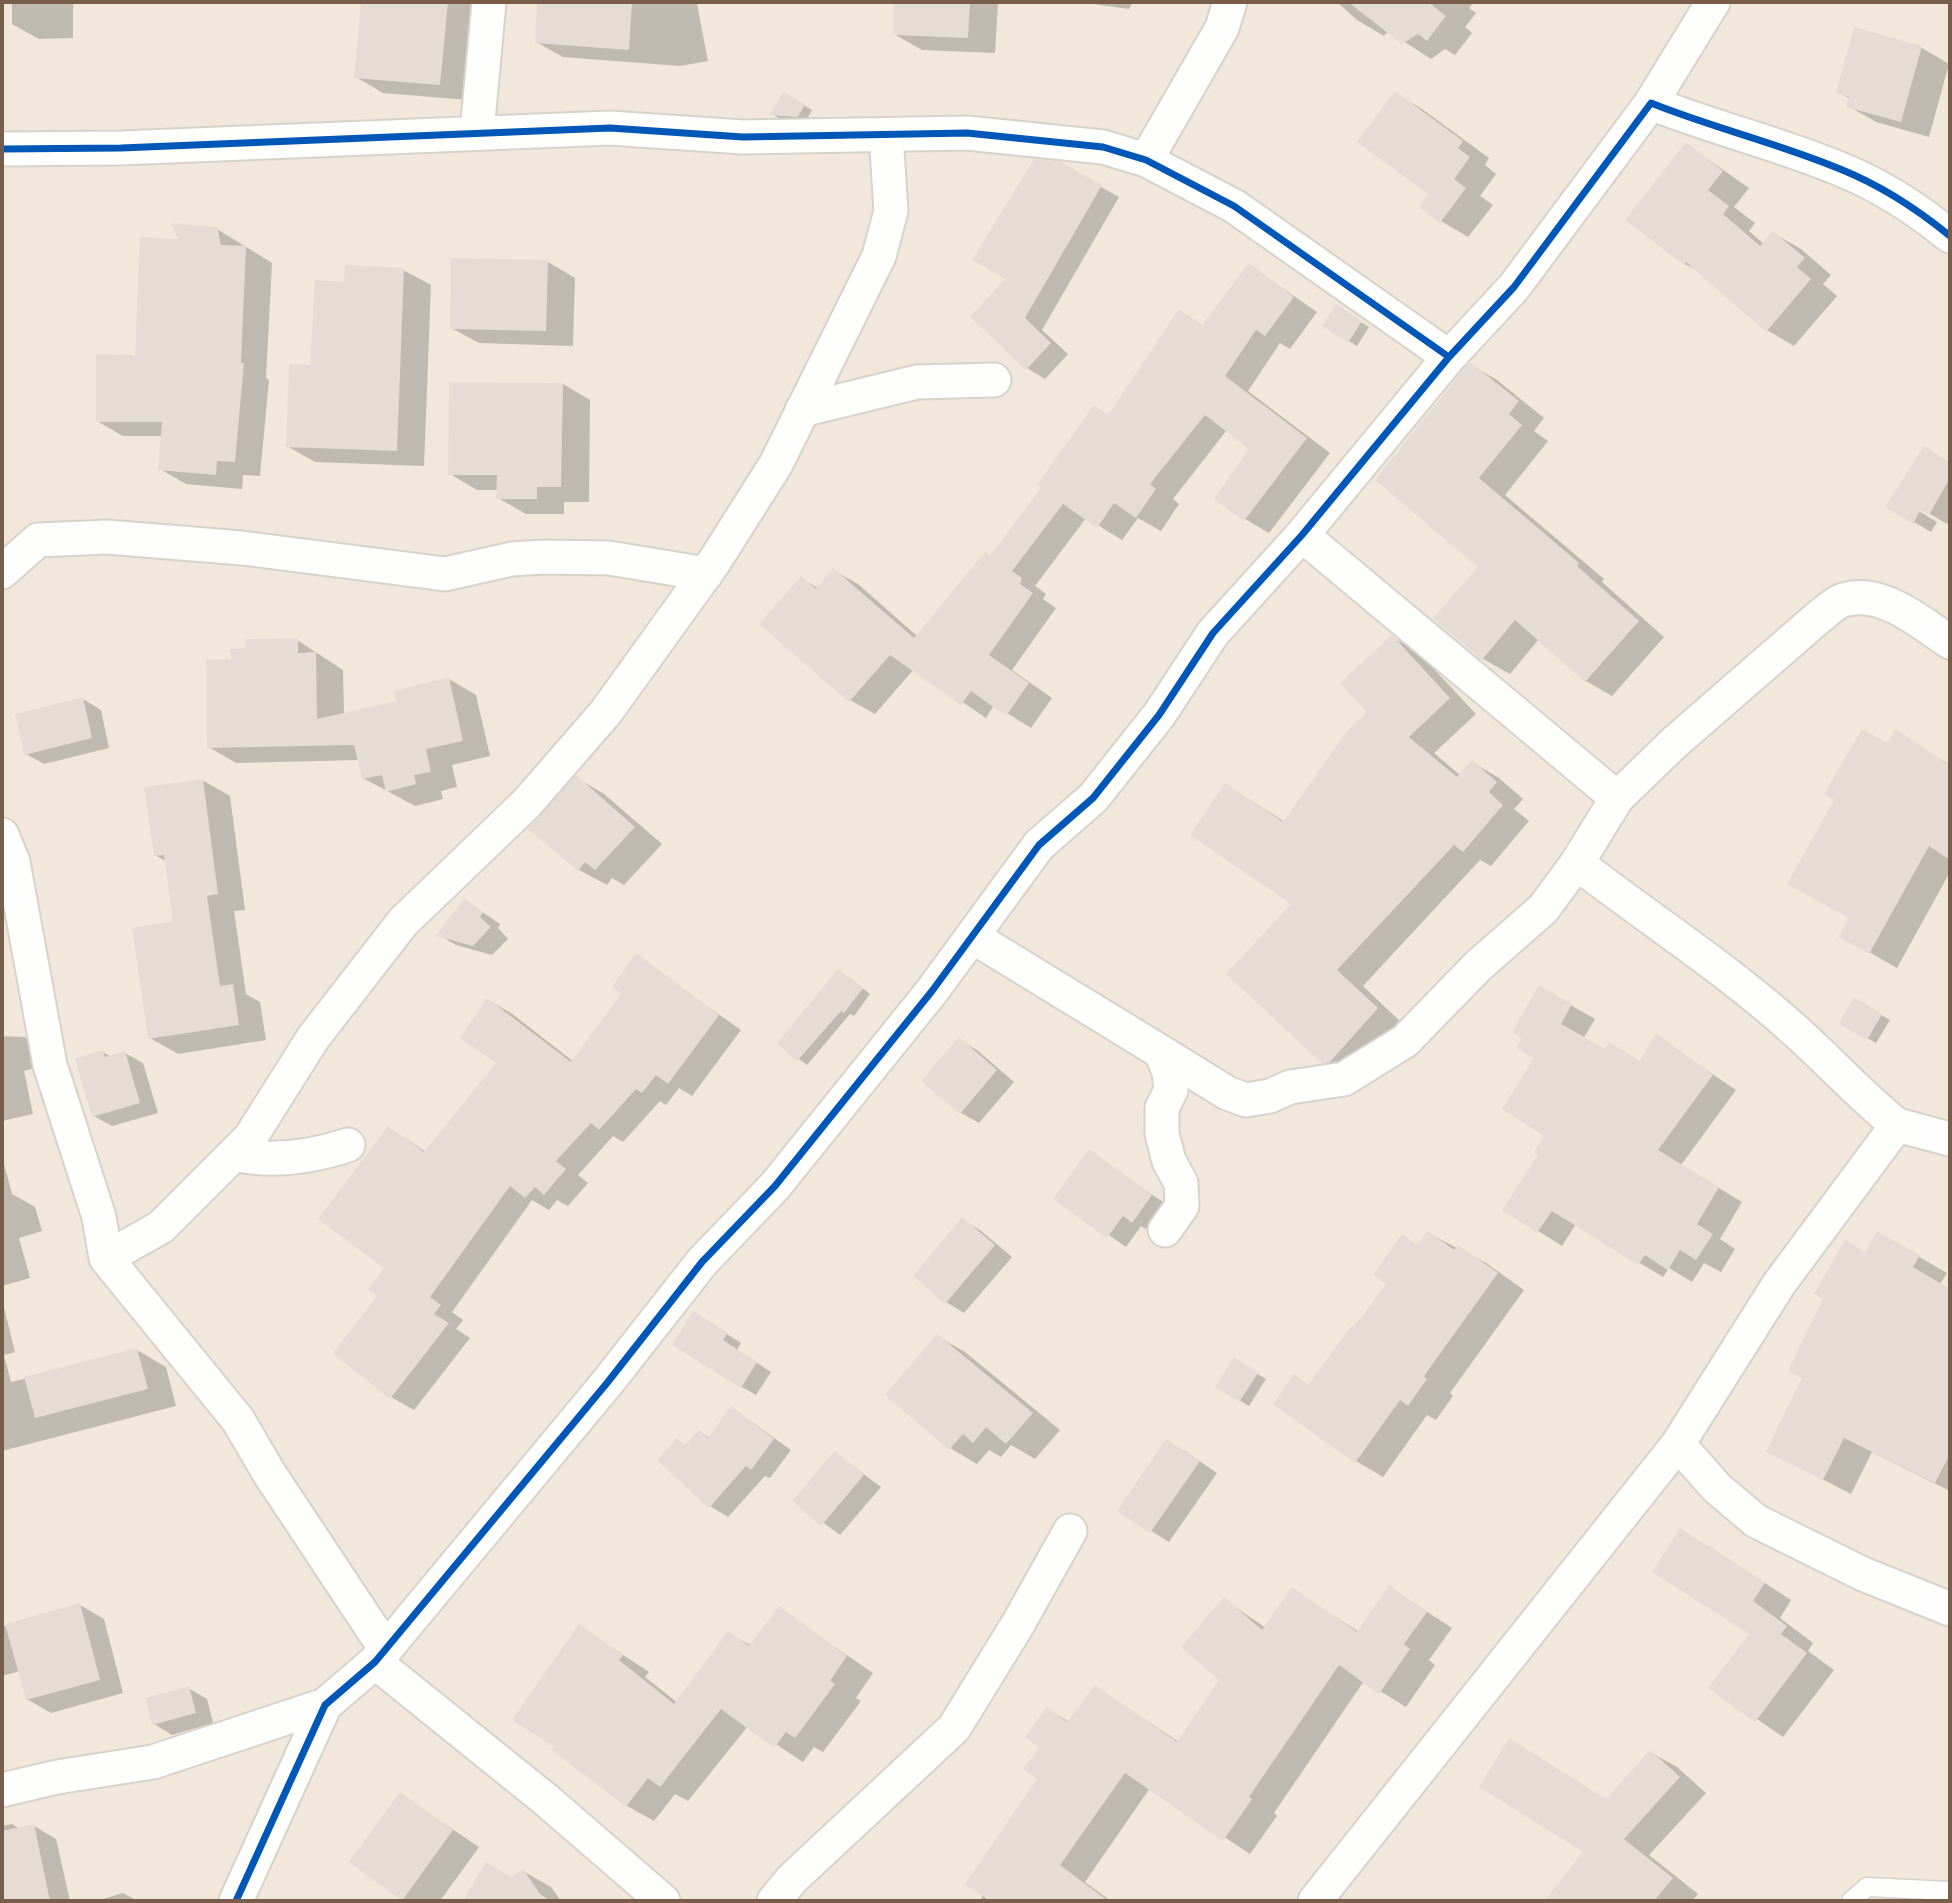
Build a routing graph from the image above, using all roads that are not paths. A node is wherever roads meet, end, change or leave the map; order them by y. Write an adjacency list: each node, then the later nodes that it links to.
1 (489, 2): 5 (street)
2 (1230, 2): 8 (street)
3 (1713, 2): 4 (street)
4 (1651, 103): 9 (street); 10 (street)
5 (477, 132): 6 (street); 7 (street)
6 (886, 135): 8 (street); 12 (street)
7 (2, 149)
8 (1146, 160): 10 (street)
9 (1950, 236)
10 (1449, 357): 13 (street)
11 (994, 380): 12 (street)
12 (802, 410): 15 (street)
13 (1301, 534): 17 (street); 20 (street)
14 (2, 572): 15 (street)
15 (706, 574): 25 (street)
16 (1950, 642): 17 (street)
17 (1617, 798): 19 (street)
18 (2, 835): 27 (street)
19 (1577, 863): 21 (street); 22 (street)
20 (973, 937): 21 (street); 31 (street)
21 (1161, 1052): 26 (street)
22 (1897, 1125): 23 (street); 28 (street)
23 (1950, 1139)
24 (348, 1145): 25 (street)
25 (234, 1154): 27 (street)
26 (1165, 1230)
27 (106, 1258): 31 (street)
28 (1678, 1444): 30 (street); 38 (street)
29 (1070, 1531): 37 (street)
30 (1950, 1609)
31 (380, 1655): 32 (street); 36 (street)
32 (325, 1705): 33 (street); 35 (street)
33 (2, 1790)
34 (1950, 1891): 39 (lane)
35 (236, 1901)
36 (663, 1901)
37 (774, 1901)
38 (1315, 1901)
39 (1851, 1901)

